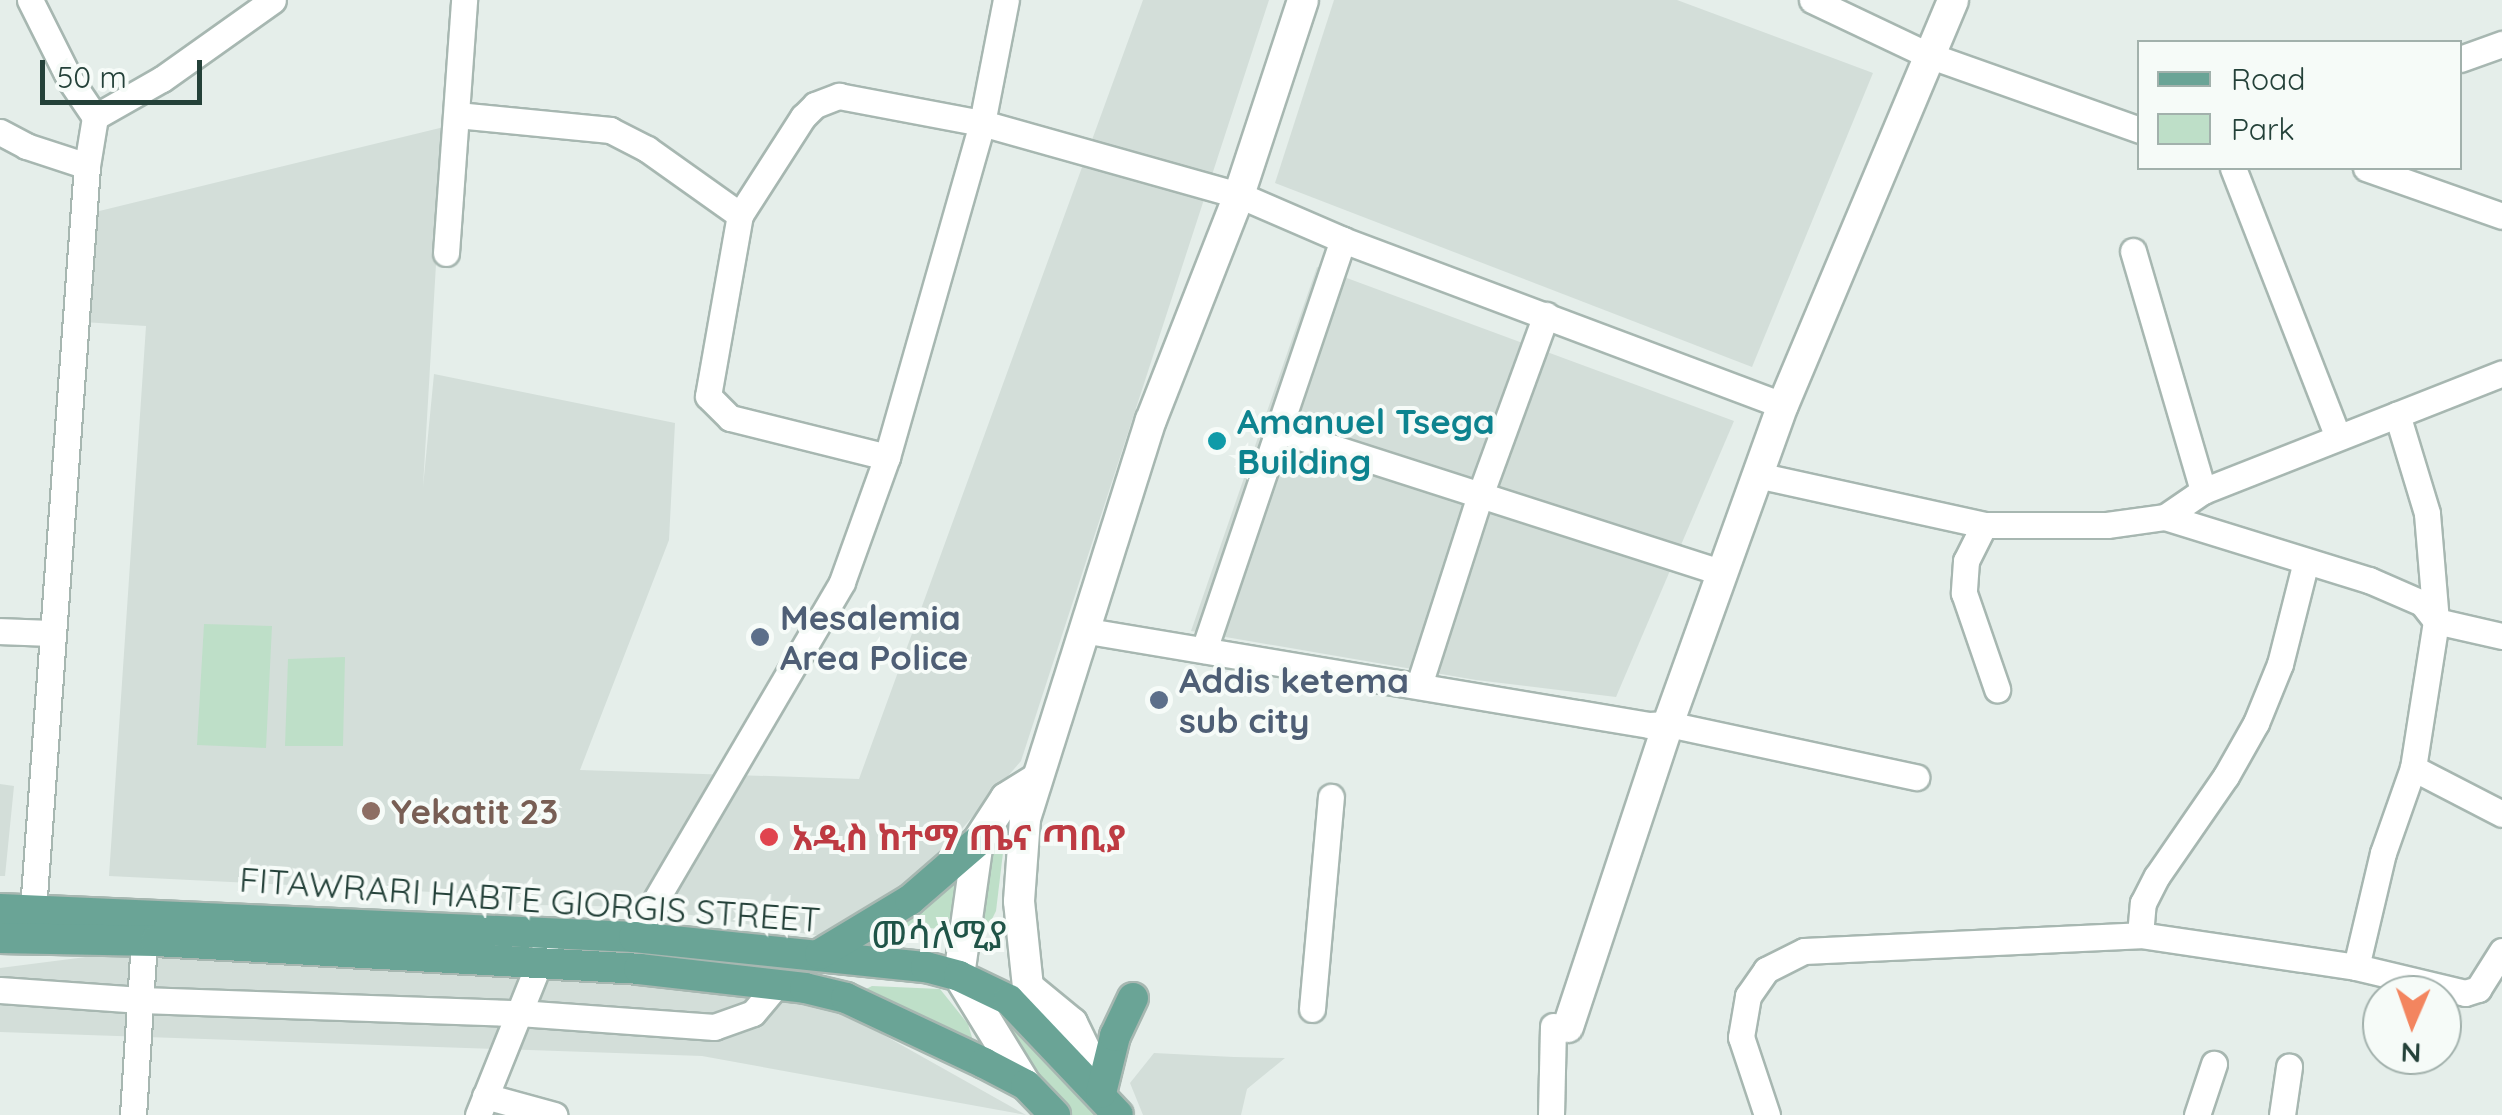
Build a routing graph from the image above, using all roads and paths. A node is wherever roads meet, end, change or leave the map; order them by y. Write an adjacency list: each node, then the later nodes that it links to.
1 (30, 0): 13 (street)
2 (273, 0): 13 (street)
3 (464, 0): 12 (street)
4 (1006, 0): 14 (street)
5 (1303, 0): 20 (main road)
6 (1812, 0): 10 (street)
7 (1940, 0): 10 (main road)
8 (1953, 0): 10 (main road)
9 (2502, 44): 11 (street)
10 (1923, 53): 15 (street); 28 (main road)
11 (2462, 57)
12 (457, 116): 21 (street); 25 (street)
13 (96, 118): 17 (street)
14 (982, 124): 20 (street); 21 (street); 32 (street)
15 (2137, 129)
16 (0, 132): 17 (street)
17 (86, 166): 43 (street)
18 (2234, 170): 31 (street)
19 (2372, 170): 22 (street)
20 (1239, 194): 23 (street); 41 (main road)
21 (740, 215): 32 (street)
22 (2502, 216)
23 (1344, 240): 26 (street); 30 (street)
24 (2132, 251): 34 (street)
25 (446, 253)
26 (1546, 314): 28 (street); 35 (street)
27 (2502, 374): 29 (street)
28 (1777, 403): 33 (main road); 39 (main road)
29 (2397, 414): 31 (street); 40 (street)
30 (1281, 431): 35 (street); 45 (street)
31 (2337, 435): 34 (street)
32 (887, 456): 59 (street)
33 (1757, 475): 37 (street); 39 (main road)
34 (2203, 491): 36 (street)
35 (1479, 498): 39 (street); 46 (street)
36 (2165, 516): 37 (street); 38 (street)
37 (1984, 524): 47 (street)
38 (2306, 561): 40 (street); 57 (street)
39 (1715, 571): 48 (main road)
40 (2436, 621): 44 (street); 49 (street)
41 (1082, 630): 45 (street); 51 (main road)
42 (0, 631): 43 (street)
43 (52, 632): 56 (street)
44 (2502, 636)
45 (1204, 650): 46 (street)
46 (1419, 685): 48 (street)
47 (1996, 689)
48 (1658, 724): 50 (street); 73 (main road)
49 (2413, 768): 53 (street); 65 (street)
50 (1916, 777)
51 (1036, 779): 54 (main road); 76 (main road)
52 (1332, 796): 71 (street)
53 (2502, 814)
54 (978, 841): 63 (main road); 66 (main road)
55 (0, 908): 56 (main road, FITAWRARI HABTE GIORGIS STREET)
56 (33, 910): 58 (main road, FITAWRARI HABTE GIORGIS STREET)
57 (2140, 935): 65 (street); 82 (street)
58 (549, 936): 59 (main road, FITAWRARI HABTE GIORGIS STREET); 64 (street)
59 (634, 937): 63 (main road, FITAWRARI HABTE GIORGIS STREET)
60 (0, 938): 61 (main road)
61 (144, 940): 64 (main road); 70 (street)
62 (2502, 951): 65 (street)
63 (820, 954): 66 (main road, FITAWRARI HABTE GIORGIS STREET)
64 (538, 965): 67 (main road); 72 (street)
65 (2356, 967)
66 (959, 976): 67 (main road); 76 (main road, FITAWRARI HABTE GIORGIS STREET); 77 (main road)
67 (791, 986): 72 (street); 77 (main road)
68 (0, 990): 70 (street)
69 (1133, 998): 76 (main road)
70 (140, 1000): 72 (street); 79 (street)
71 (1312, 1009)
72 (519, 1012): 78 (street)
73 (1560, 1026): 81 (street)
74 (2214, 1064): 83 (street)
75 (2289, 1067): 84 (street)
76 (1104, 1098)
77 (1040, 1104)
78 (481, 1106): 80 (street)
79 (133, 1115)
80 (554, 1115)
81 (1551, 1115)
82 (1767, 1115)
83 (2196, 1115)
84 (2282, 1115)

